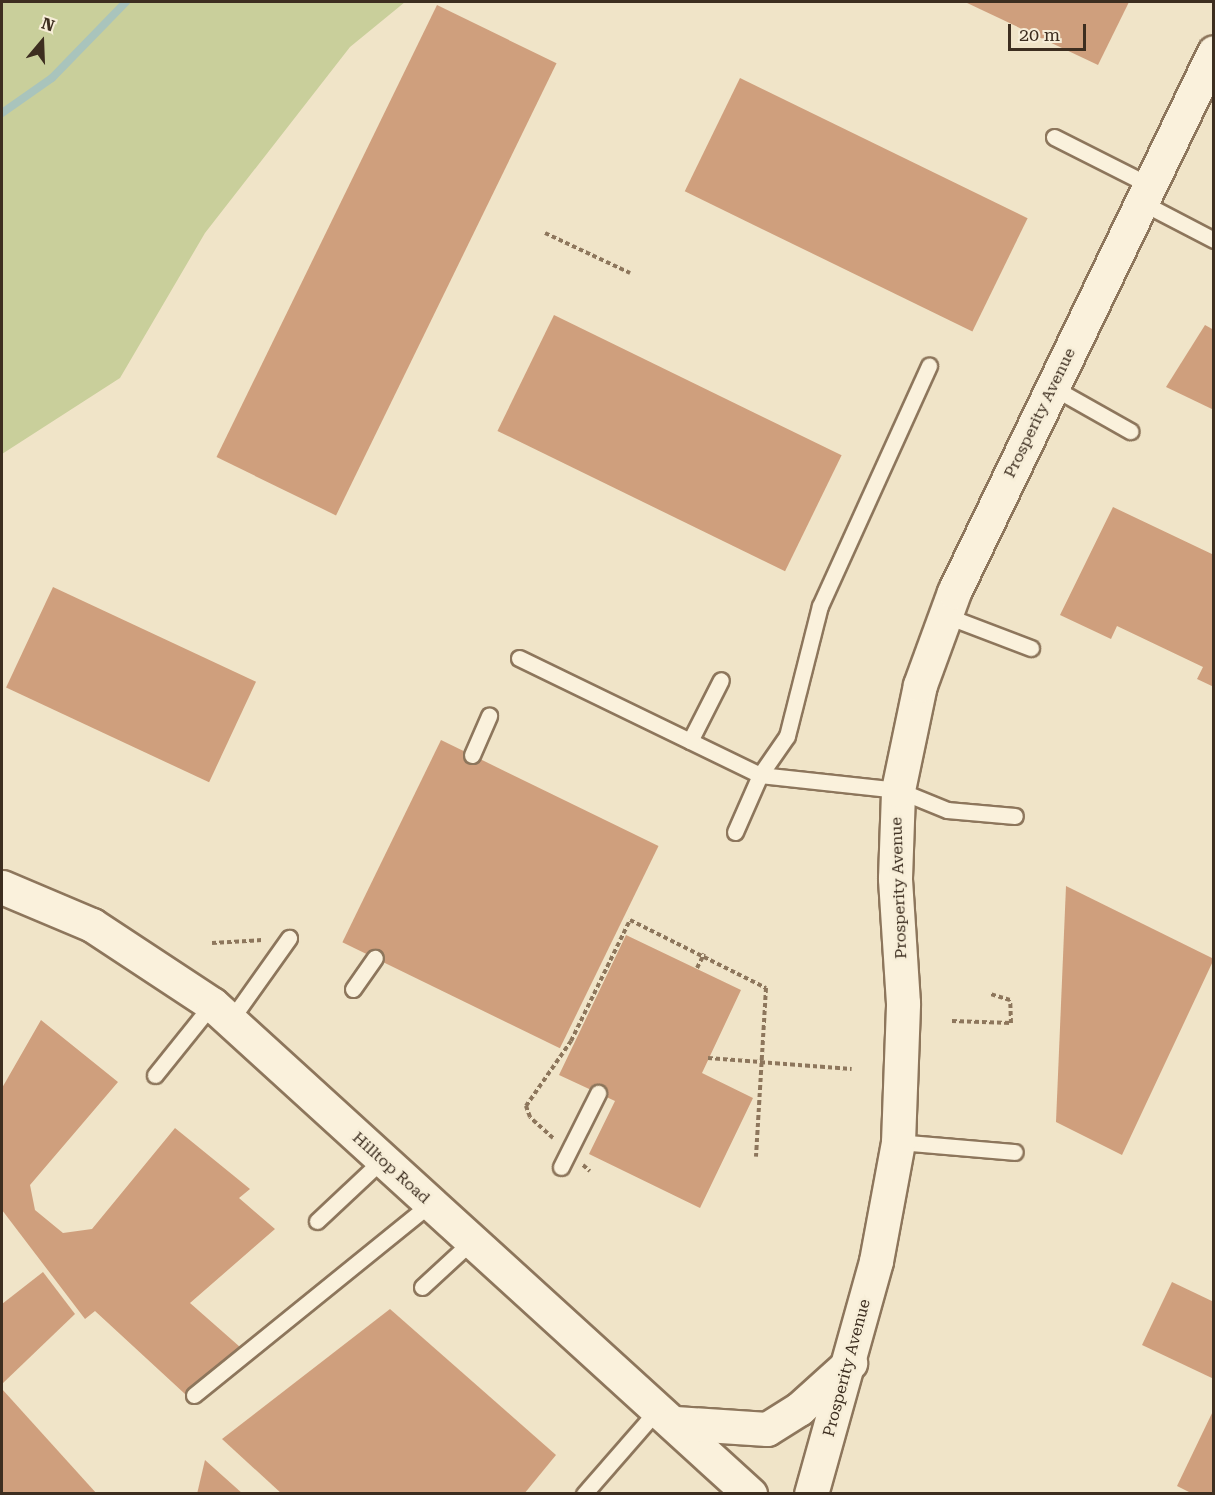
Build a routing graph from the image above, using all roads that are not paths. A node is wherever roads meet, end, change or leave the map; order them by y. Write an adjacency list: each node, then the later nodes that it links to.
1 (1214, 52): 3 (main road, Prosperity Avenue)
2 (1054, 137): 3 (lane)
3 (1145, 194): 4 (lane); 6 (main road, Prosperity Avenue)
4 (1214, 240)
5 (929, 366): 15 (lane)
6 (1052, 387): 7 (lane); 8 (main road, Prosperity Avenue)
7 (1130, 431)
8 (944, 615): 9 (lane); 16 (main road, Prosperity Avenue)
9 (1031, 648)
10 (519, 658): 13 (lane)
11 (721, 680): 13 (lane)
12 (489, 716): 14 (lane)
13 (690, 741): 15 (lane)
14 (472, 755)
15 (760, 775): 16 (lane); 18 (lane)
16 (898, 790): 17 (lane); 26 (main road, Prosperity Avenue)
17 (1015, 816)
18 (735, 832)
19 (2, 887): 23 (main road, Hilltop Road)
20 (289, 938): 23 (lane)
21 (375, 958): 22 (lane)
22 (353, 989)
23 (221, 1013): 24 (lane); 28 (main road, Hilltop Road)
24 (155, 1075)
25 (598, 1093): 29 (lane)
26 (898, 1142): 27 (lane); 34 (main road, Prosperity Avenue)
27 (1015, 1152)
28 (382, 1160): 30 (main road, Hilltop Road); 31 (lane)
29 (561, 1167)
30 (431, 1203): 32 (main road, Hilltop Road); 35 (lane)
31 (317, 1221)
32 (473, 1240): 33 (lane); 36 (main road, Hilltop Road)
33 (423, 1287)
34 (850, 1363): 36 (main road); 39 (main road, Prosperity Avenue)
35 (194, 1395)
36 (667, 1415): 37 (lane); 38 (main road, Hilltop Road)
37 (584, 1494)
38 (750, 1494)
39 (811, 1494)

